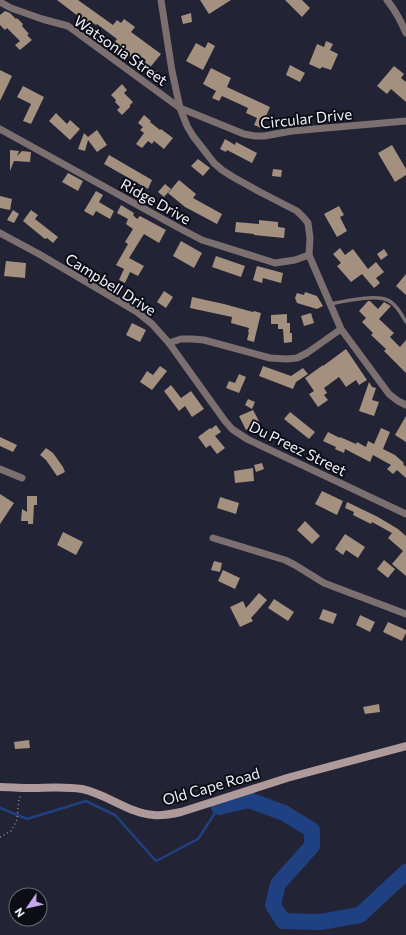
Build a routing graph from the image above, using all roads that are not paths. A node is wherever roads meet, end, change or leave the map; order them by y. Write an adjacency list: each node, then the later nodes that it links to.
1 (161, 0): 5 (street)
2 (387, 0): 4 (street)
3 (0, 2): 5 (street, Watsonia Street)
4 (406, 33)
5 (180, 108): 6 (street, Circular Drive); 9 (street)
6 (406, 121)
7 (0, 129): 9 (street, Ridge Drive)
8 (0, 233): 13 (street, Campbell Drive)
9 (309, 255): 10 (street)
10 (330, 304): 11 (lane); 12 (street)
11 (406, 322)
12 (341, 329): 13 (street); 14 (street)
13 (169, 343): 17 (street, Du Preez Street)
14 (406, 405)
15 (0, 469): 16 (street)
16 (22, 478)
17 (406, 514)
18 (212, 538): 19 (street)
19 (406, 614)
20 (406, 746): 21 (street, Old Cape Road)
21 (0, 787)

